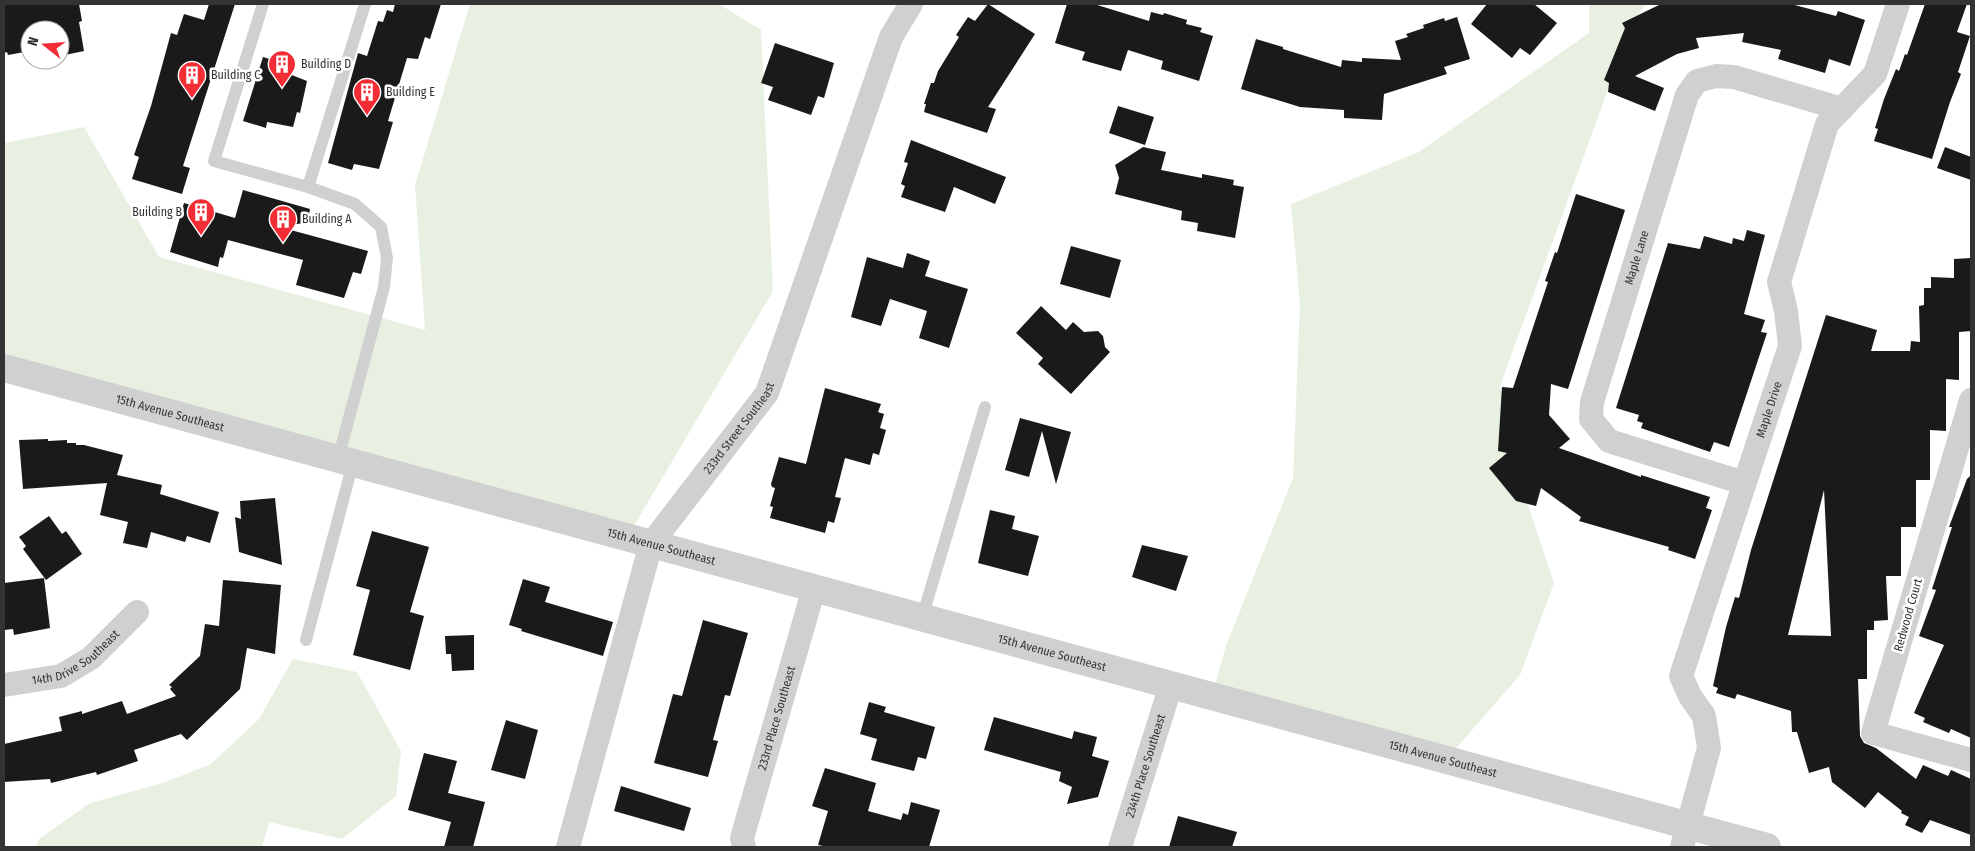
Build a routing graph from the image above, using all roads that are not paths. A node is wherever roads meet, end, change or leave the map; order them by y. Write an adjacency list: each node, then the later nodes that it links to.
1 (262, 4): 6 (lane)
2 (365, 4): 6 (lane)
3 (911, 4): 12 (street, 233rd Street Southeast)
4 (1898, 4): 5 (street, Maple Drive)
5 (1842, 109): 11 (street, Maple Drive); 11 (street, Maple Lane)
6 (308, 187): 10 (lane)
7 (4, 368): 10 (street, 15th Avenue Southeast)
8 (1971, 400): 19 (street, Redwood Court)
9 (985, 407): 15 (lane)
10 (345, 461): 12 (street, 15th Avenue Southeast); 16 (lane)
11 (1744, 483): 20 (street, Maple Drive)
12 (651, 544): 13 (street, 15th Avenue Southeast); 21 (street, 233rd Street Southeast)
13 (814, 588): 15 (street, 15th Avenue Southeast); 22 (street, 233rd Place Southeast)
14 (137, 612): 18 (street, 14th Drive Southeast)
15 (922, 618): 17 (street, 15th Avenue Southeast)
16 (306, 640)
17 (1171, 685): 20 (street, 15th Avenue Southeast); 23 (street, 234th Place Southeast)
18 (4, 686)
19 (1971, 760)
20 (1686, 837): 24 (street, 15th Avenue Southeast)
21 (568, 847)
22 (744, 847)
23 (1120, 847)
24 (1767, 847)

